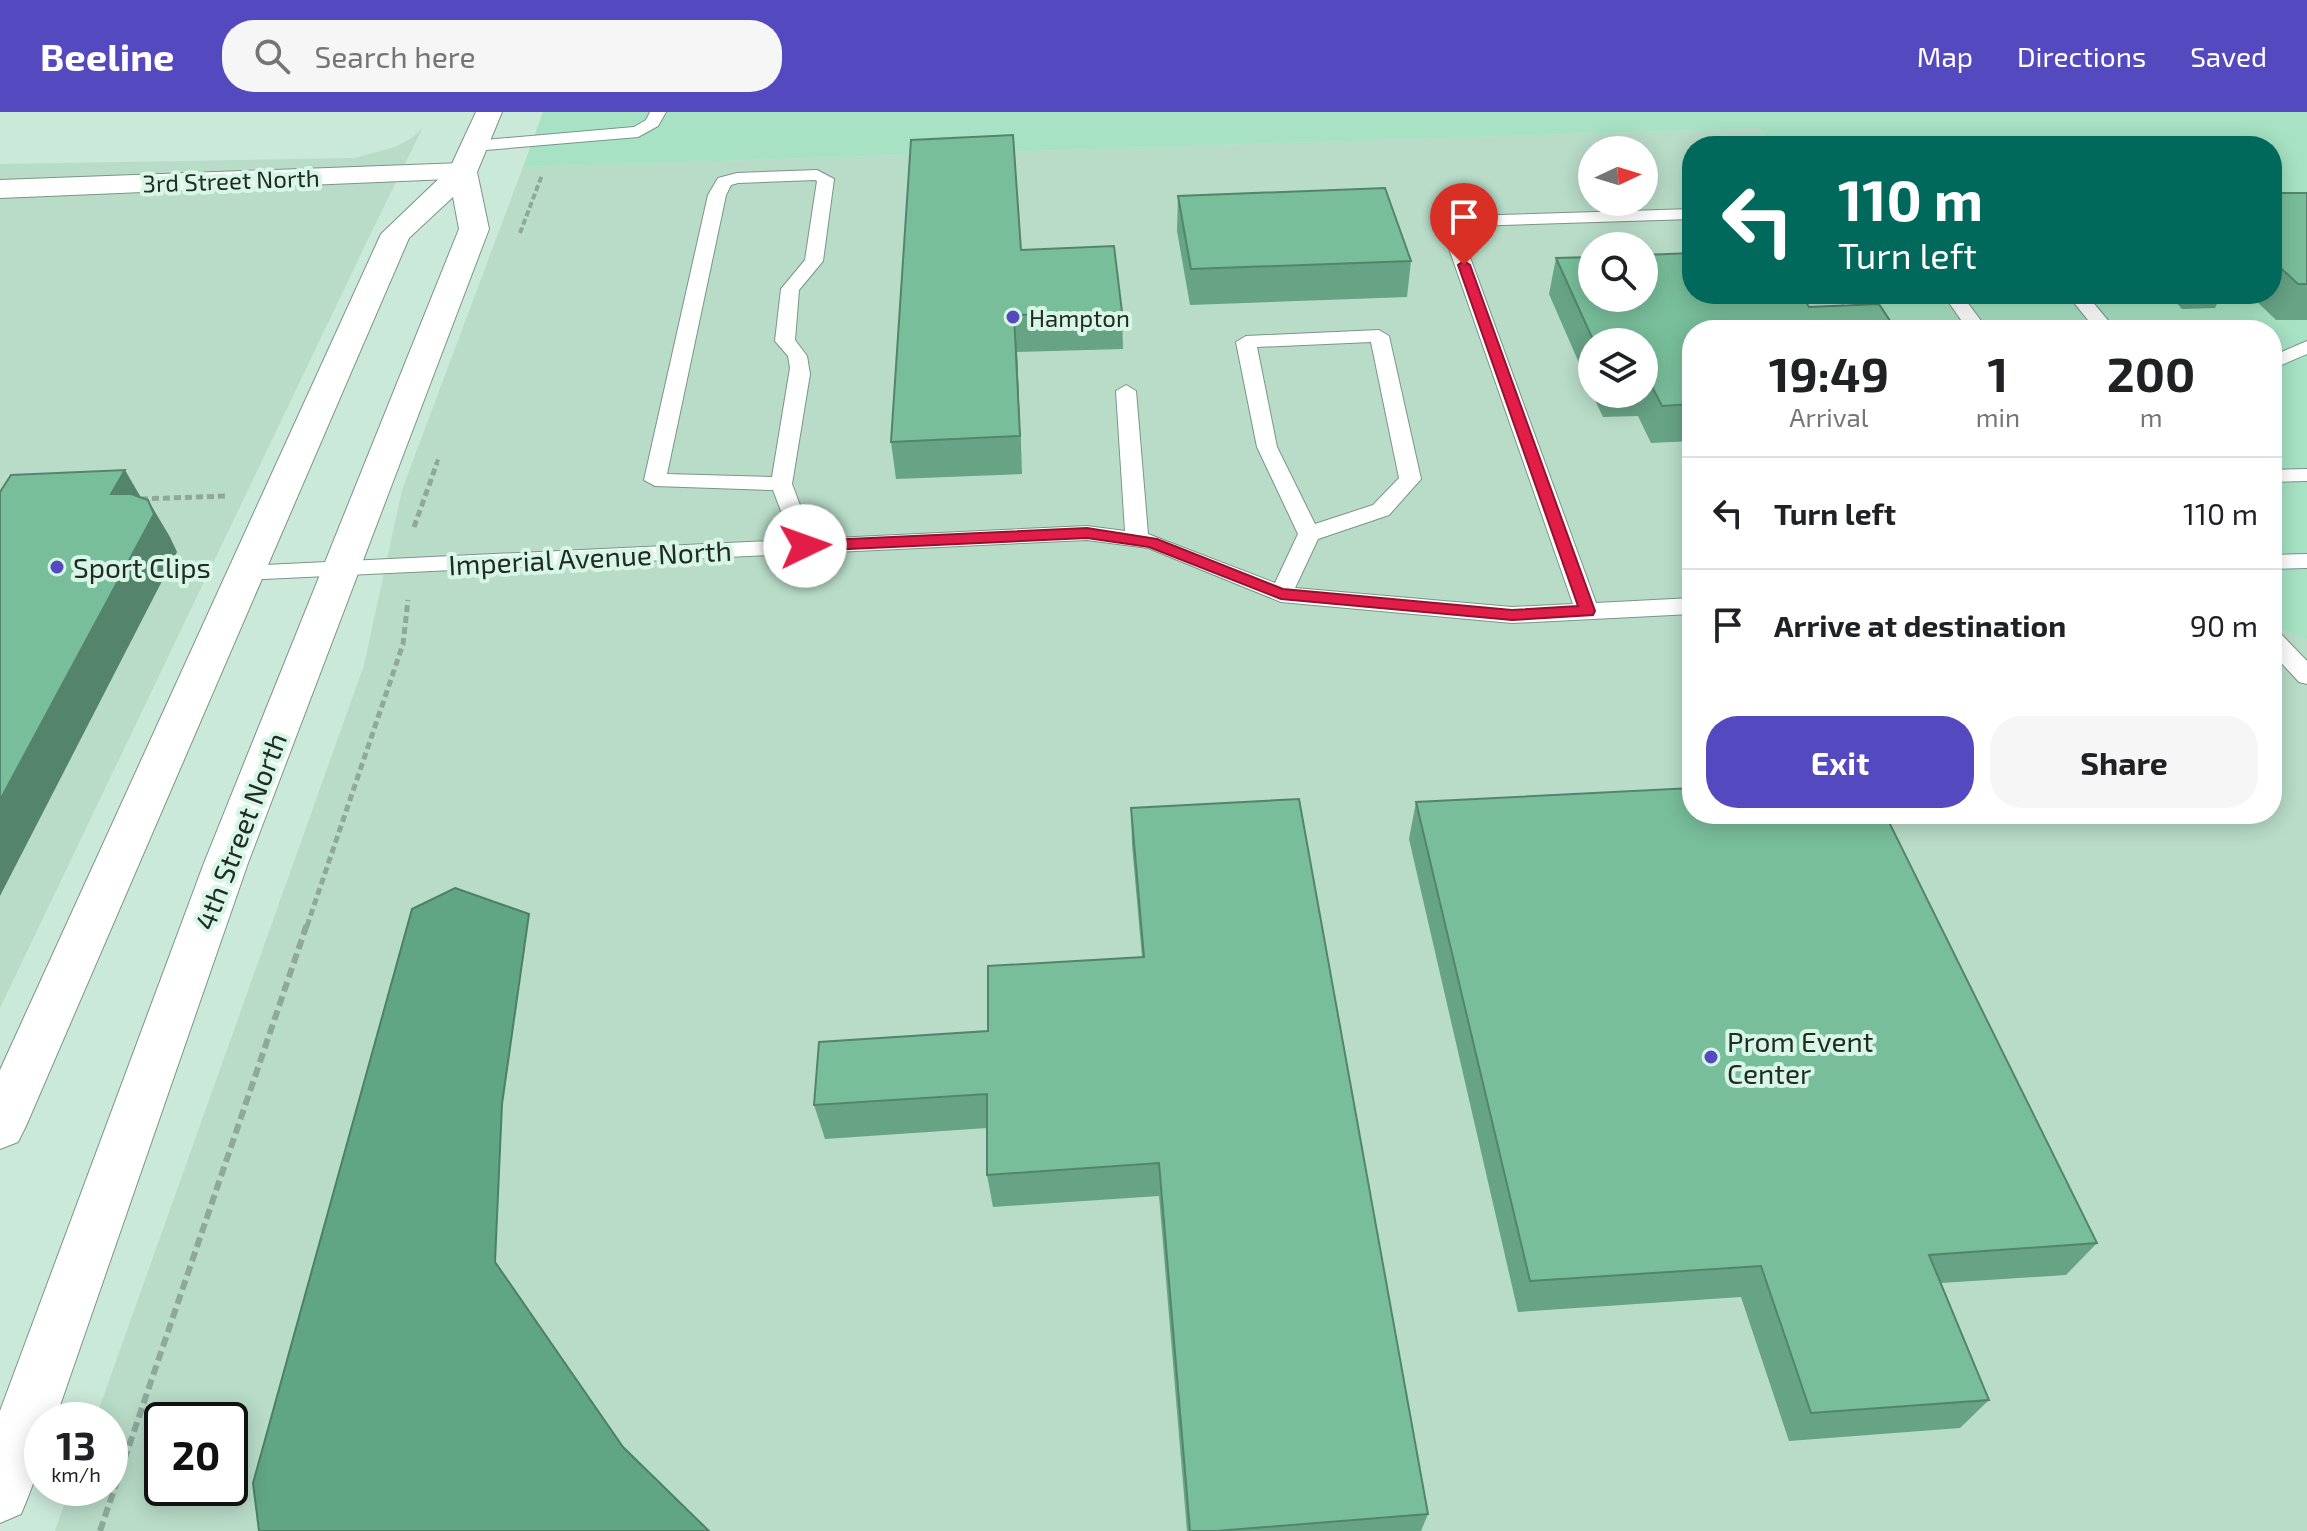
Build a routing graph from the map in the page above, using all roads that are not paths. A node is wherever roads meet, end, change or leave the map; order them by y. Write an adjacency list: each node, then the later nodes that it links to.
1 (489, 112): 3 (street)
2 (658, 112): 3 (lane)
3 (468, 159): 4 (street, 3rd Street North); 19 (street, 4th Street North); 20 (street)
4 (0, 189)
5 (1682, 214): 23 (lane)
6 (2084, 304): 7 (lane)
7 (2098, 320)
8 (2307, 347): 9 (lane)
9 (2282, 358)
10 (1126, 391): 15 (lane)
11 (2307, 475): 12 (lane)
12 (2282, 476)
13 (781, 484): 13 (lane); 16 (lane)
14 (1309, 534): 14 (lane); 21 (lane)
15 (1137, 540): 16 (lane, Imperial Avenue North); 21 (lane, Imperial Avenue North)
16 (805, 546): 19 (lane, Imperial Avenue North)
17 (2307, 561): 18 (lane)
18 (2282, 562)
19 (343, 568): 20 (lane, Imperial Avenue North); 28 (street, 4th Street North)
20 (243, 573): 27 (street)
21 (1281, 594): 23 (lane, Imperial Avenue North)
22 (1682, 606): 23 (lane, Imperial Avenue North)
23 (1587, 611)
24 (2282, 650): 26 (lane)
25 (2282, 664): 26 (lane)
26 (2307, 677)
27 (0, 1126)
28 (0, 1493)

